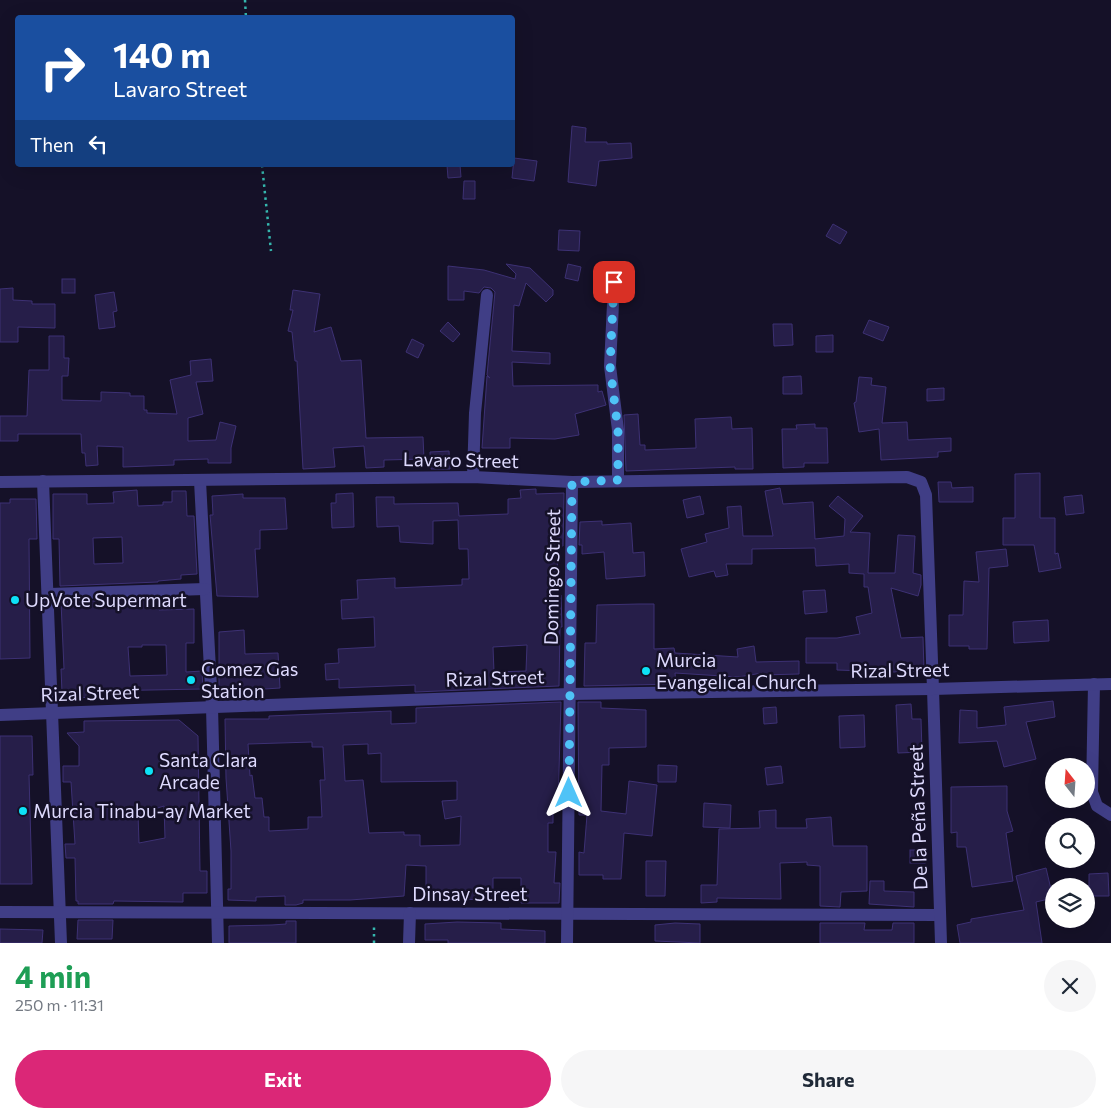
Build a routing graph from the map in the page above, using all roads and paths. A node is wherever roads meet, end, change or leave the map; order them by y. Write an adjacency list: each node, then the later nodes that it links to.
1 (244, 0): 2 (path)
2 (246, 15)
3 (262, 167): 4 (path)
4 (271, 251)
5 (614, 282): 8 (street)
6 (487, 295): 7 (street)
7 (474, 477): 10 (street, Lavaro Street); 12 (street, Lavaro Street)
8 (618, 480): 12 (street, Lavaro Street); 13 (street, Lavaro Street)
9 (43, 481): 10 (street, Lavaro Street); 11 (street, Lavaro Street); 15 (street)
10 (200, 481): 14 (street)
11 (0, 482)
12 (572, 482): 19 (street, Domingo Street)
13 (922, 482): 18 (street, De la Peña Street)
14 (205, 589): 15 (street); 20 (street)
15 (49, 594): 22 (street)
16 (1094, 684): 17 (street, Rizal Street); 18 (street, Rizal Street); 23 (street)
17 (1111, 684)
18 (933, 689): 19 (street, Rizal Street); 29 (street, De la Peña Street)
19 (569, 694): 20 (street, Rizal Street); 25 (street, Domingo Street)
20 (212, 707): 22 (street, Rizal Street); 28 (street)
21 (0, 714): 22 (street, Rizal Street)
22 (50, 714): 26 (street)
23 (1111, 815)
24 (0, 912): 26 (street, Dinsay Street)
25 (568, 912): 27 (street, Dinsay Street); 29 (street, Dinsay Street); 33 (street, Domingo Street)
26 (59, 913): 28 (street, Dinsay Street); 30 (street)
27 (410, 913): 28 (street, Dinsay Street); 32 (street)
28 (217, 914): 31 (street)
29 (940, 915): 34 (street, De la Peña Street)
30 (61, 943)
31 (218, 943)
32 (408, 943)
33 (568, 943)
34 (941, 943)

